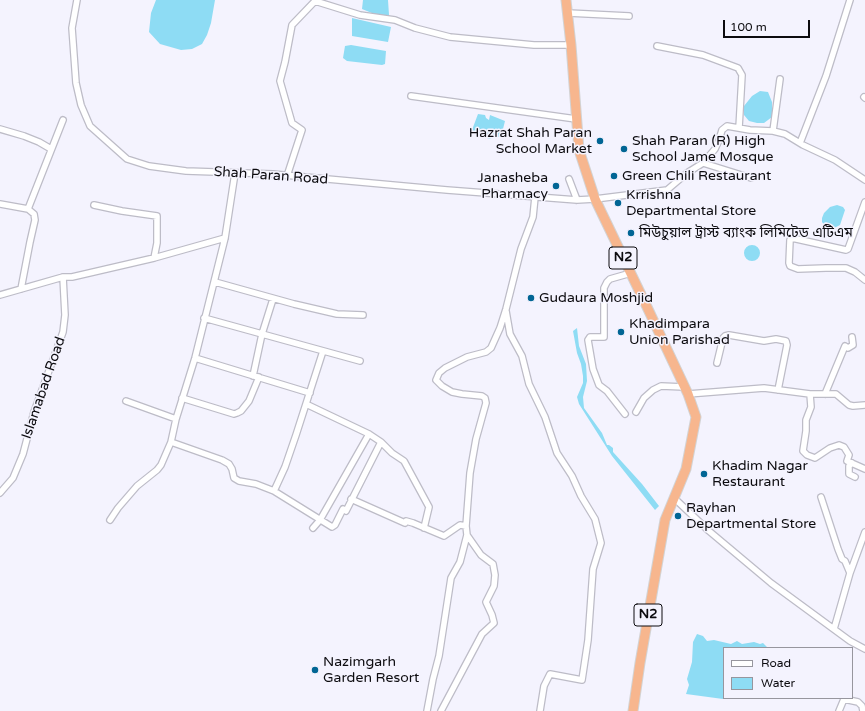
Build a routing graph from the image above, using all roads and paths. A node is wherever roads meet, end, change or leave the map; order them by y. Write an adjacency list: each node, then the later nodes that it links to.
1 (77, 0): 19 (street, Shah Paran Road)
2 (316, 0): 7 (street); 20 (street)
3 (566, 0): 5 (highway, N2)
4 (850, 0): 16 (street)
5 (568, 13): 6 (street); 7 (highway, N2)
6 (629, 16)
7 (571, 46): 11 (highway, N2)
8 (657, 46): 13 (street)
9 (780, 79): 15 (street)
10 (410, 96): 11 (street)
11 (576, 119): 25 (highway, N2)
12 (63, 120): 17 (street)
13 (739, 128): 15 (street); 18 (street, Shah Paran Road)
14 (0, 129): 17 (street)
15 (773, 131): 16 (street)
16 (800, 143): 23 (street)
17 (51, 149): 30 (street)
18 (703, 163): 21 (street); 25 (street, Shah Paran Road)
19 (235, 173): 20 (street, Shah Paran Road); 31 (street)
20 (286, 176): 24 (street, Shah Paran Road)
21 (751, 178)
22 (569, 179): 26 (street)
23 (865, 180)
24 (535, 197): 26 (street, Shah Paran Road); 40 (street)
25 (595, 199): 26 (street, Shah Paran Road); 33 (highway, N2)
26 (576, 200)
27 (865, 202): 35 (street)
28 (0, 204): 30 (street)
29 (94, 205): 32 (street)
30 (28, 209): 37 (street)
31 (225, 238): 32 (street); 36 (street)
32 (154, 258): 34 (street)
33 (631, 273): 50 (highway, N2); 60 (street)
34 (63, 277): 37 (street); 69 (street, Islamabad Road)
35 (865, 280)
36 (215, 282): 39 (street); 42 (street)
37 (21, 290): 38 (street)
38 (0, 295)
39 (273, 299): 41 (street); 43 (street)
40 (506, 309): 75 (street); 85 (street)
41 (363, 315)
42 (204, 318): 43 (street); 46 (street)
43 (262, 334): 45 (street); 49 (street)
44 (852, 337): 54 (street)
45 (323, 351): 47 (street); 52 (street)
46 (195, 358): 49 (street); 55 (street)
47 (360, 361)
48 (717, 363): 51 (street)
49 (256, 377): 52 (street); 55 (street)
50 (686, 390): 51 (street); 59 (street); 72 (highway, N2)
51 (778, 390): 53 (street)
52 (310, 394): 57 (street)
53 (810, 394): 54 (street); 65 (street)
54 (825, 394): 58 (street)
55 (182, 398): 61 (street)
56 (126, 401): 61 (street)
57 (306, 404): 62 (street); 68 (street)
58 (865, 405)
59 (636, 412)
60 (625, 414)
61 (176, 419): 63 (street)
62 (369, 434): 64 (street); 74 (street)
63 (171, 442): 68 (street); 73 (street)
64 (381, 442): 71 (street); 77 (street)
65 (852, 463): 66 (street); 67 (street)
66 (865, 469)
67 (855, 477)
68 (274, 490): 74 (street)
69 (0, 493)
70 (821, 497): 80 (street)
71 (352, 499): 74 (street); 77 (street)
72 (673, 502): 81 (street); 86 (highway, N2)
73 (110, 520)
74 (320, 520): 76 (street)
75 (466, 526): 77 (street); 79 (street)
76 (313, 528)
77 (424, 528)
78 (865, 532): 80 (street)
79 (467, 535): 83 (street); 84 (street)
80 (850, 573): 81 (street)
81 (834, 629): 82 (street)
82 (865, 649)
83 (426, 711)
84 (442, 711)
85 (540, 711)
86 (633, 711)
87 (839, 711): 88 (street)
88 (863, 711)

